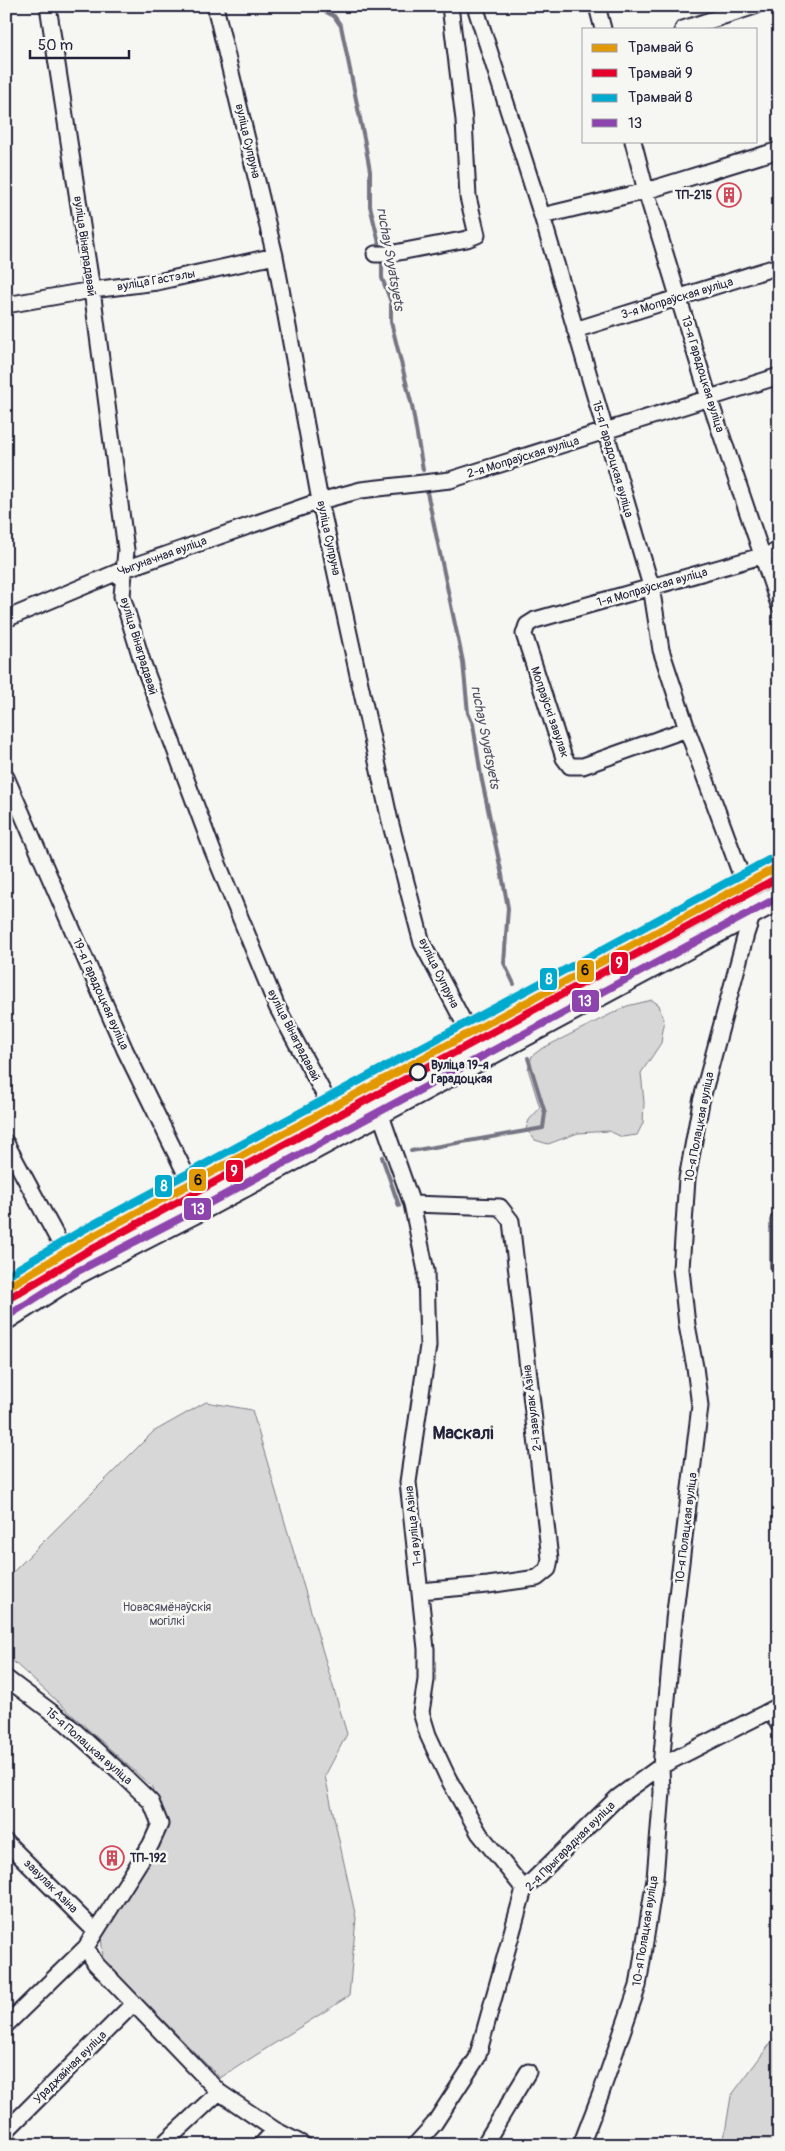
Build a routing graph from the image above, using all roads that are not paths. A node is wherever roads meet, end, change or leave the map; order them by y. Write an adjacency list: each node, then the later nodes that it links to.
1 (48, 6): 16 (street, вуліца Вінаградавай)
2 (215, 6): 14 (street, вуліца Супруна)
3 (450, 6): 13 (street)
4 (475, 6): 12 (street, 15-я Гарадоцкая вуліца)
5 (597, 6): 7 (street)
6 (755, 6): 8 (street)
7 (603, 28)
8 (686, 28)
9 (633, 142): 11 (street, 13-я Гарадоцкая вуліца)
10 (779, 150): 11 (street)
11 (646, 191): 12 (street); 17 (street, 13-я Гарадоцкая вуліца)
12 (542, 216): 19 (street, 15-я Гарадоцкая вуліца)
13 (382, 254)
14 (275, 256): 16 (street, вуліца Гастэлы); 23 (street, вуліца Супруна)
15 (779, 266): 17 (street, 3-я Мопраўская вуліца)
16 (92, 290): 18 (street, вуліца Гастэлы); 26 (street, вуліца Вінаградавай)
17 (680, 298): 19 (street, 3-я Мопраўская вуліца); 21 (street, 13-я Гарадоцкая вуліца)
18 (6, 304)
19 (575, 330): 22 (street, 15-я Гарадоцкая вуліца)
20 (779, 376): 21 (street, 2-я Мопраўская вуліца)
21 (709, 398): 22 (street, 2-я Мопраўская вуліца); 25 (street, 13-я Гарадоцкая вуліца)
22 (605, 431): 23 (street, 2-я Мопраўская вуліца); 27 (street, 15-я Гарадоцкая вуліца)
23 (320, 501): 26 (street, Чыгуначная вуліца); 35 (street, вуліца Супруна)
24 (779, 551): 25 (street, 1-я Мопраўская вуліца)
25 (763, 556): 27 (street, 1-я Мопраўская вуліца); 28 (street, 13-я Гарадоцкая вуліца)
26 (125, 569): 29 (street, Чыгуначная вуліца); 37 (street, вуліца Вінаградавай)
27 (651, 586): 30 (street, 1-я Мопраўская вуліца); 31 (street, 15-я Гарадоцкая вуліца)
28 (779, 605)
29 (6, 620)
30 (527, 625): 31 (street, Мопраўскі завулак)
31 (687, 729): 34 (street, 15-я Гарадоцкая вуліца)
32 (6, 777): 41 (street, 19-я Гарадоцкая вуліца)
33 (779, 897): 34 (main road)
34 (754, 910): 35 (main road); 50 (street, 10-я Полацкая вуліца)
35 (482, 1057): 36 (main road)
36 (377, 1113): 37 (main road); 40 (street, 1-я вуліца Азіна)
37 (344, 1131): 41 (main road)
38 (6, 1143): 39 (street)
39 (12, 1171): 44 (street)
40 (412, 1204): 46 (street, 1-я вуліца Азіна); 46 (street, 2-і завулак Азіна)
41 (202, 1207): 44 (main road)
42 (779, 1220): 43 (street)
43 (779, 1267)
44 (78, 1271): 45 (main road)
45 (6, 1317)
46 (420, 1591): 52 (street, 1-я вуліца Азіна)
47 (6, 1678): 53 (street, 15-я Полацкая вуліца)
48 (775, 1708): 49 (street); 50 (street, 2-я Прыгарадная вуліца)
49 (779, 1725)
50 (661, 1766): 52 (street, 2-я Прыгарадная вуліца); 66 (street, 10-я Полацкая вуліца)
51 (6, 1842): 53 (street, завулак Азіна)
52 (524, 1889): 64 (street, 2-я Прыгарадная вуліца)
53 (95, 1931): 54 (street)
54 (86, 1947): 55 (street); 56 (street)
55 (134, 2003): 58 (street); 60 (street, Ураджайная вуліца)
56 (6, 2025)
57 (528, 2072): 65 (street)
58 (219, 2092): 59 (street); 61 (street)
59 (275, 2130): 62 (street); 63 (street)
60 (6, 2131)
61 (162, 2145)
62 (261, 2145)
63 (304, 2145)
64 (415, 2145)
65 (484, 2145)
66 (581, 2145)

